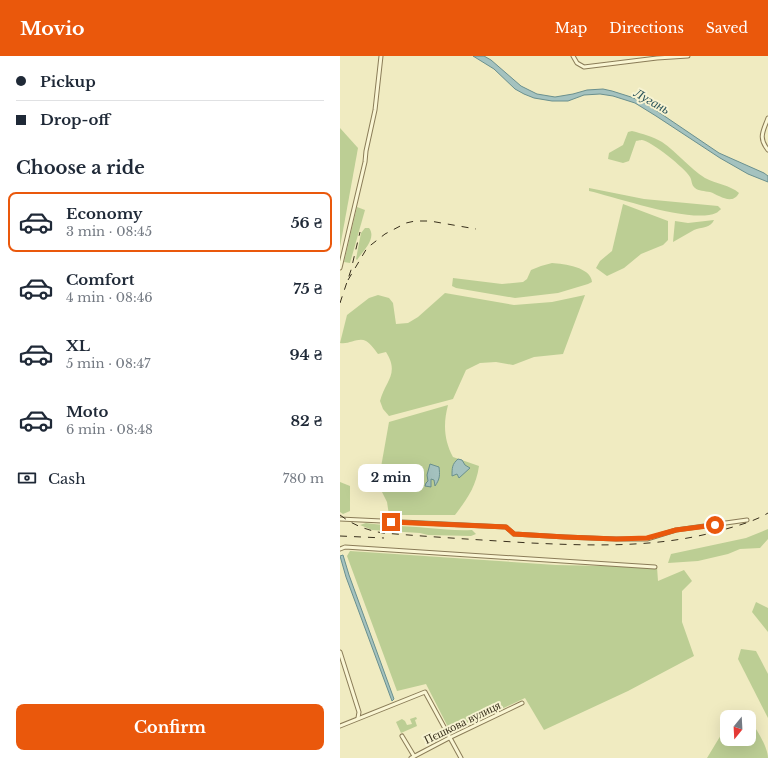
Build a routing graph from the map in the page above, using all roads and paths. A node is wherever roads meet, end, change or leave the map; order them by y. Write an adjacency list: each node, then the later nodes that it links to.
1 (381, 56): 7 (street)
2 (572, 56): 4 (street)
3 (688, 56): 4 (street)
4 (646, 58)
5 (768, 118): 6 (street)
6 (768, 150)
7 (340, 268)
8 (340, 519): 9 (street)
9 (747, 520)
10 (340, 549): 11 (street)
11 (655, 567)
12 (340, 652): 14 (street)
13 (522, 703): 17 (street, Пєшкова вулиця)
14 (358, 718): 15 (street); 17 (street)
15 (340, 726)
16 (402, 736): 18 (street)
17 (449, 738): 18 (street, Пєшкова вулиця); 19 (street)
18 (412, 758)
19 (461, 758)

